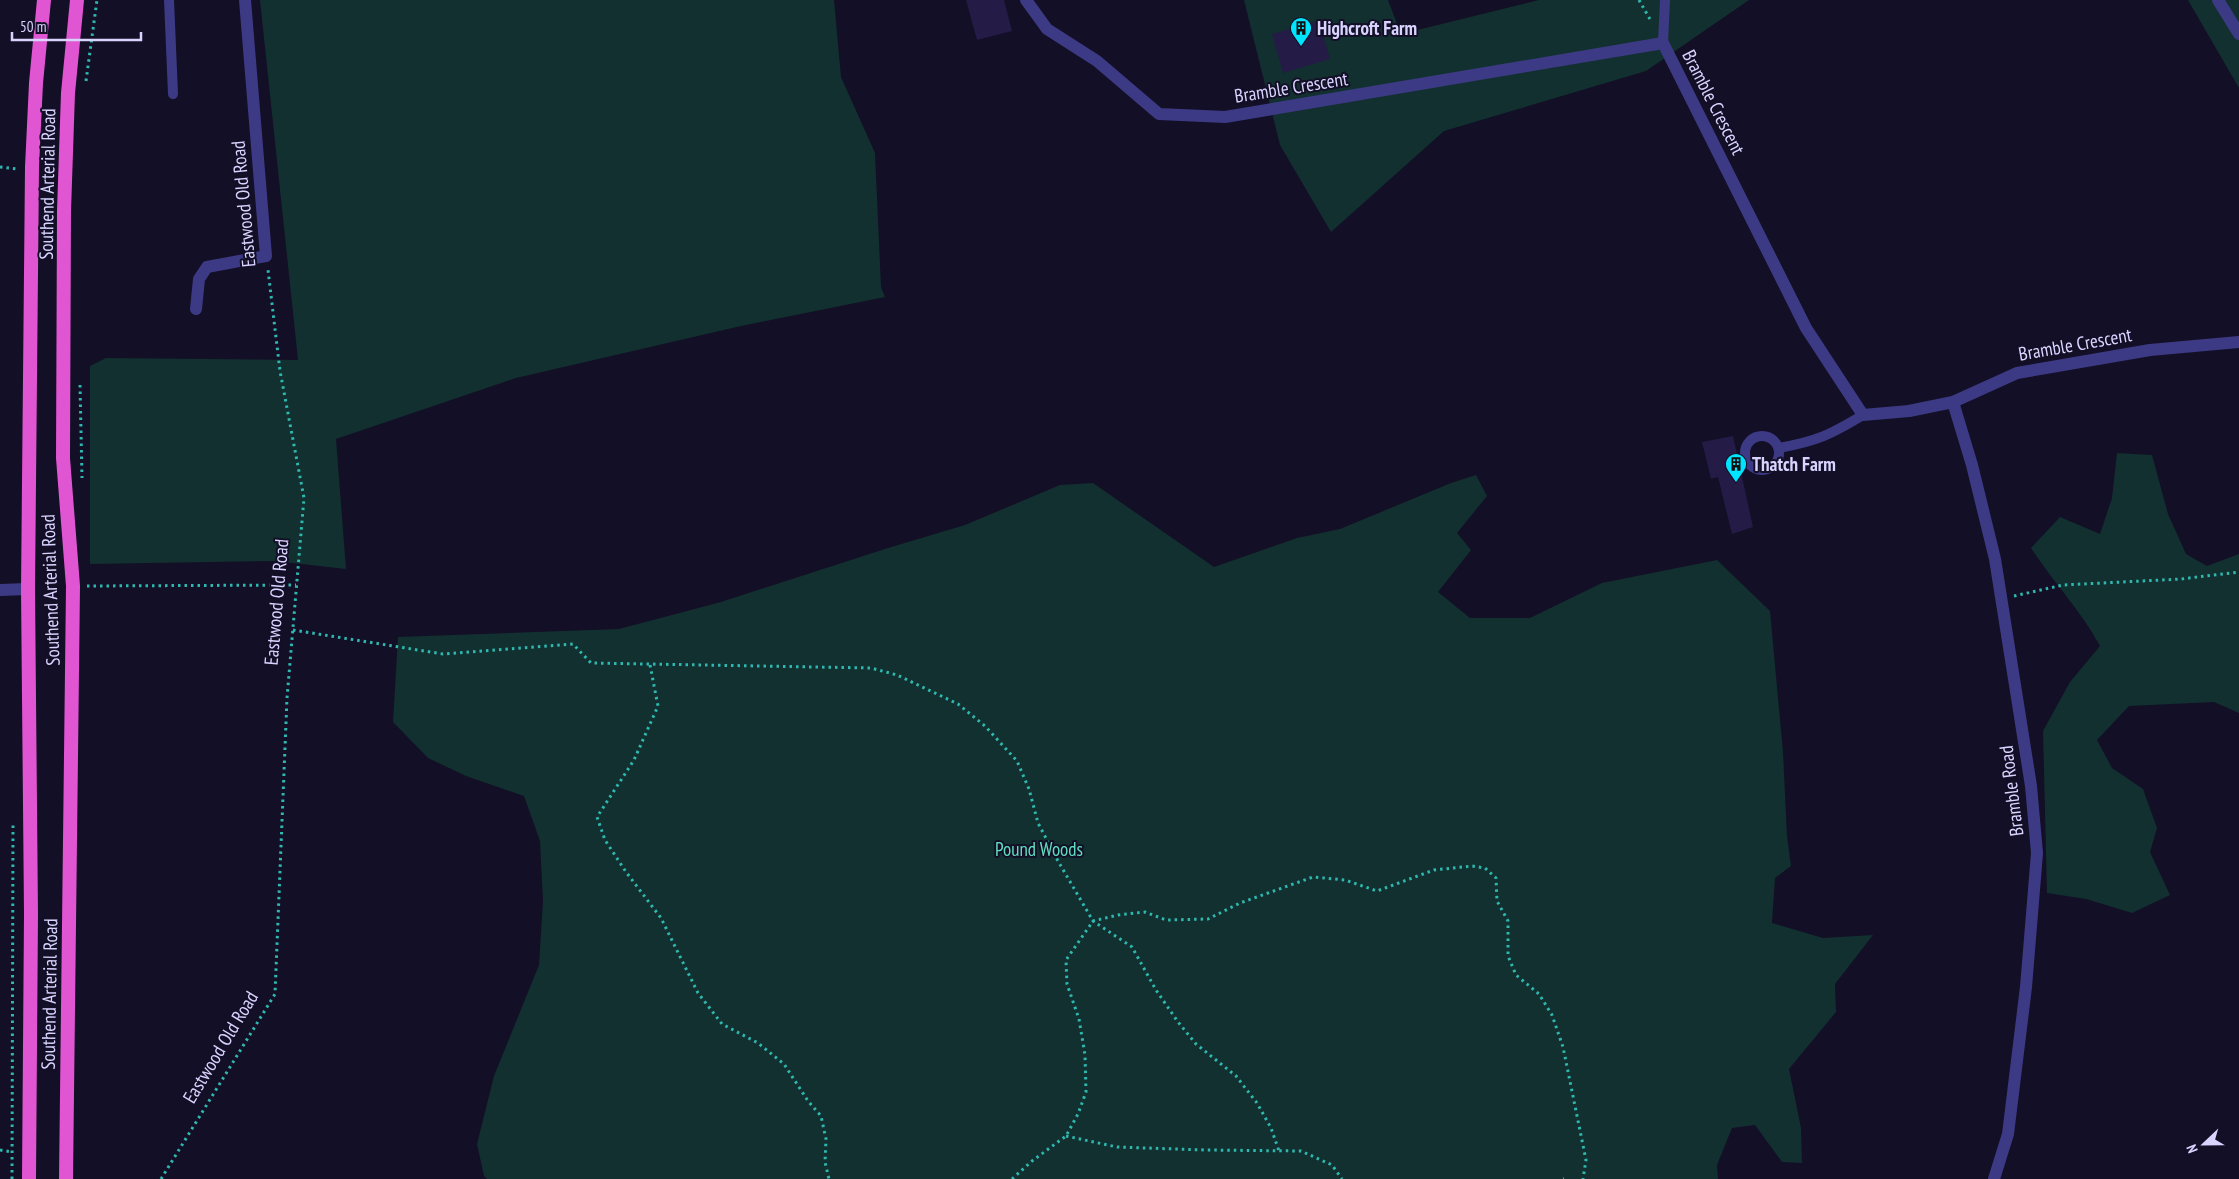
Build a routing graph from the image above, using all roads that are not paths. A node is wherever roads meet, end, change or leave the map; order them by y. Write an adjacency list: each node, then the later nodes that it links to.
1 (44, 0): 17 (highway, Southend Arterial Road)
2 (77, 0): 20 (highway, Southend Arterial Road)
3 (169, 0): 11 (lane)
4 (245, 0): 12 (street, Eastwood Old Road)
5 (1026, 0): 10 (street, Bramble Crescent)
6 (1665, 0): 10 (lane)
7 (2218, 0): 8 (street)
8 (2235, 19): 9 (street)
9 (2239, 34)
10 (1663, 43): 15 (street, Bramble Crescent)
11 (173, 94)
12 (196, 309)
13 (2239, 342): 14 (street, Bramble Crescent)
14 (1953, 402): 15 (street, Bramble Crescent); 21 (street, Bramble Road)
15 (1863, 414): 16 (lane)
16 (1779, 448)
17 (28, 589): 18 (street); 19 (highway, Southend Arterial Road)
18 (0, 590)
19 (29, 1179)
20 (66, 1179)
21 (1994, 1179)

